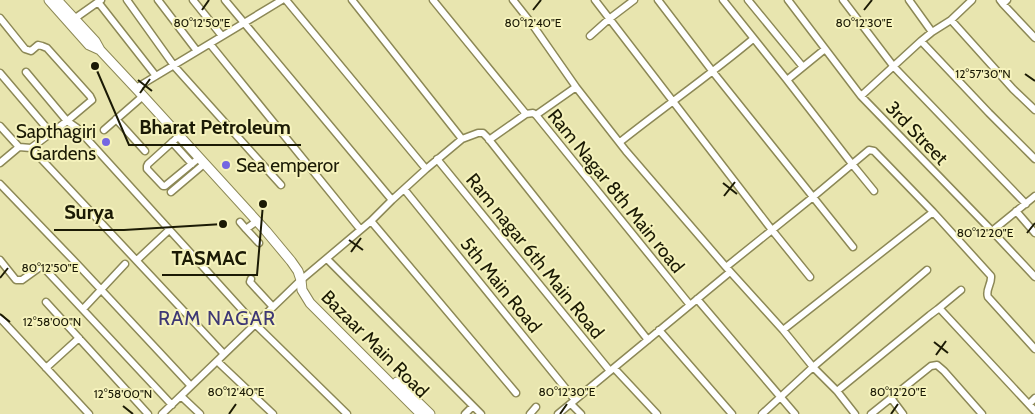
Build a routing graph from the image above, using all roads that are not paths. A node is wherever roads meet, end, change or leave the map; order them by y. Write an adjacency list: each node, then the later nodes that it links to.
1 (49, 0): 35 (main road)
2 (57, 0): 23 (main road, Bazaar Main Road)
3 (127, 0): 37 (street)
4 (158, 0): 36 (street)
5 (193, 0): 28 (street)
6 (225, 0): 26 (street)
7 (352, 0): 59 (street)
8 (433, 0): 51 (street)
9 (513, 0): 45 (street)
10 (595, 0): 24 (street)
11 (634, 0): 24 (street)
12 (658, 0): 41 (street)
13 (723, 0): 31 (street)
14 (748, 0): 39 (street)
15 (788, 0): 34 (street, 3rd Street)
16 (843, 0): 38 (street)
17 (909, 0): 27 (street)
18 (972, 0): 25 (street)
19 (100, 1): 23 (street); 43 (street)
20 (280, 1): 26 (street); 70 (street)
21 (1003, 1): 30 (street)
22 (0, 18): 54 (street)
23 (74, 19): 35 (main road, Bazaar Main Road)
24 (610, 19): 29 (street); 49 (street)
25 (950, 20): 27 (street); 50 (street)
26 (244, 23): 28 (street); 78 (street)
27 (932, 32): 32 (street)
28 (222, 36): 33 (street)
29 (590, 36)
30 (1035, 38)
31 (754, 39): 41 (street); 44 (street)
32 (921, 41): 38 (street); 66 (street)
33 (210, 44): 36 (street); 86 (street)
34 (825, 49): 39 (street); 48 (street, 3rd Street)
35 (100, 50): 46 (main road, Bazaar Main Road)
36 (197, 51): 37 (street)
37 (173, 65): 43 (street); 72 (street)
38 (894, 66): 48 (street); 79 (street)
39 (803, 67): 44 (street)
40 (26, 72): 54 (street)
41 (713, 72): 49 (street); 77 (street)
42 (0, 73): 57 (street)
43 (156, 76): 46 (street)
44 (786, 80): 69 (street)
45 (576, 87): 52 (street); 61 (street)
46 (136, 88): 47 (main road, Bazaar Main Road)
47 (143, 96): 53 (street); 58 (main road, Bazaar Main Road)
48 (861, 96): 89 (street, 3rd Street)
49 (672, 100): 61 (street); 88 (street)
50 (1035, 110)
51 (526, 114): 52 (street, Ram Nagar 8th Main road); 60 (street, Ram Nagar 8th Main road)
52 (536, 115): 107 (street, Ram Nagar 8th Main road)
53 (116, 119): 56 (street); 64 (street)
54 (66, 121): 57 (street); 87 (street)
55 (0, 126): 62 (street)
56 (104, 130)
57 (51, 133): 63 (street)
58 (176, 139): 67 (main road, Bazaar Main Road); 67 (street)
59 (462, 139): 60 (street); 65 (street)
60 (489, 140): 116 (street)
61 (620, 142): 97 (street)
62 (19, 147): 63 (street); 68 (street)
63 (30, 148): 95 (street)
64 (145, 151)
65 (438, 159): 70 (street); 122 (street, Ram nagar 6th Main Road)
66 (1035, 159)
67 (199, 161): 74 (street); 82 (main road, Bazaar Main Road)
68 (0, 163)
69 (852, 164): 75 (street); 77 (street); 81 (street)
70 (426, 169): 73 (street)
71 (0, 184): 103 (street)
72 (281, 186)
73 (404, 189): 78 (street); 130 (street, 5th Main Road)
74 (170, 190)
75 (874, 190)
76 (1035, 196): 79 (street)
77 (813, 197): 88 (street); 92 (street)
78 (392, 200): 83 (street)
79 (1026, 204): 80 (street)
80 (1016, 211): 89 (street); 90 (street)
81 (933, 212): 114 (street); 117 (street)
82 (257, 221): 85 (street); 102 (main road, Bazaar Main Road)
83 (371, 221): 86 (street); 125 (street)
84 (240, 222): 85 (street)
85 (246, 229): 91 (street)
86 (360, 229): 93 (street)
87 (169, 230): 95 (street); 112 (street)
88 (772, 230): 97 (street); 99 (street)
89 (992, 231): 100 (street, 3rd Street)
90 (1035, 233)
91 (259, 243)
92 (853, 247)
93 (327, 259): 102 (street); 134 (street)
94 (0, 260): 110 (street)
95 (137, 260): 118 (street)
96 (125, 264): 103 (street)
97 (728, 270): 105 (street); 114 (street)
98 (927, 270): 120 (street)
99 (810, 277)
100 (1035, 277)
101 (251, 279): 108 (street)
102 (301, 283): 108 (street); 142 (main road, Bazaar Main Road); 143 (main road)
103 (101, 289): 110 (street); 123 (street)
104 (961, 290): 109 (street)
105 (697, 299): 107 (street); 127 (street)
106 (46, 302): 115 (street)
107 (690, 305): 113 (street)
108 (273, 307): 112 (street)
109 (938, 309): 124 (street); 131 (street)
110 (83, 310): 132 (street)
111 (0, 318): 121 (street)
112 (255, 324): 118 (street); 141 (street)
113 (659, 330): 116 (street); 149 (street)
114 (783, 330): 120 (street)
115 (79, 338): 121 (street); 137 (street)
116 (648, 340): 122 (street)
117 (1035, 349)
118 (224, 354): 119 (street)
119 (217, 361): 123 (street); 140 (street)
120 (813, 366): 124 (street); 127 (street)
121 (46, 368): 136 (street)
122 (612, 369): 130 (street); 148 (street)
123 (191, 386): 126 (street)
124 (837, 391): 152 (street)
125 (516, 393)
126 (181, 396): 132 (street); 139 (street)
127 (780, 397): 150 (street); 151 (street)
128 (892, 398): 153 (street); 154 (street); 155 (street)
129 (1035, 398): 131 (street)
130 (573, 402): 146 (street); 147 (street, 5th Main Road)
131 (1029, 404): 135 (street)
132 (172, 405): 138 (street)
133 (536, 407): 145 (street)
134 (478, 410): 144 (street)
135 (1035, 411)
136 (89, 414)
137 (148, 414)
138 (162, 414)
139 (200, 414)
140 (273, 414)
141 (347, 414)
142 (421, 414)
143 (430, 414)
144 (465, 414)
145 (530, 414)
146 (558, 414)
147 (581, 414)
148 (657, 414)
149 (732, 414)
150 (762, 414)
151 (795, 414)
152 (855, 414)
153 (872, 414)
154 (902, 414)
155 (982, 414)

